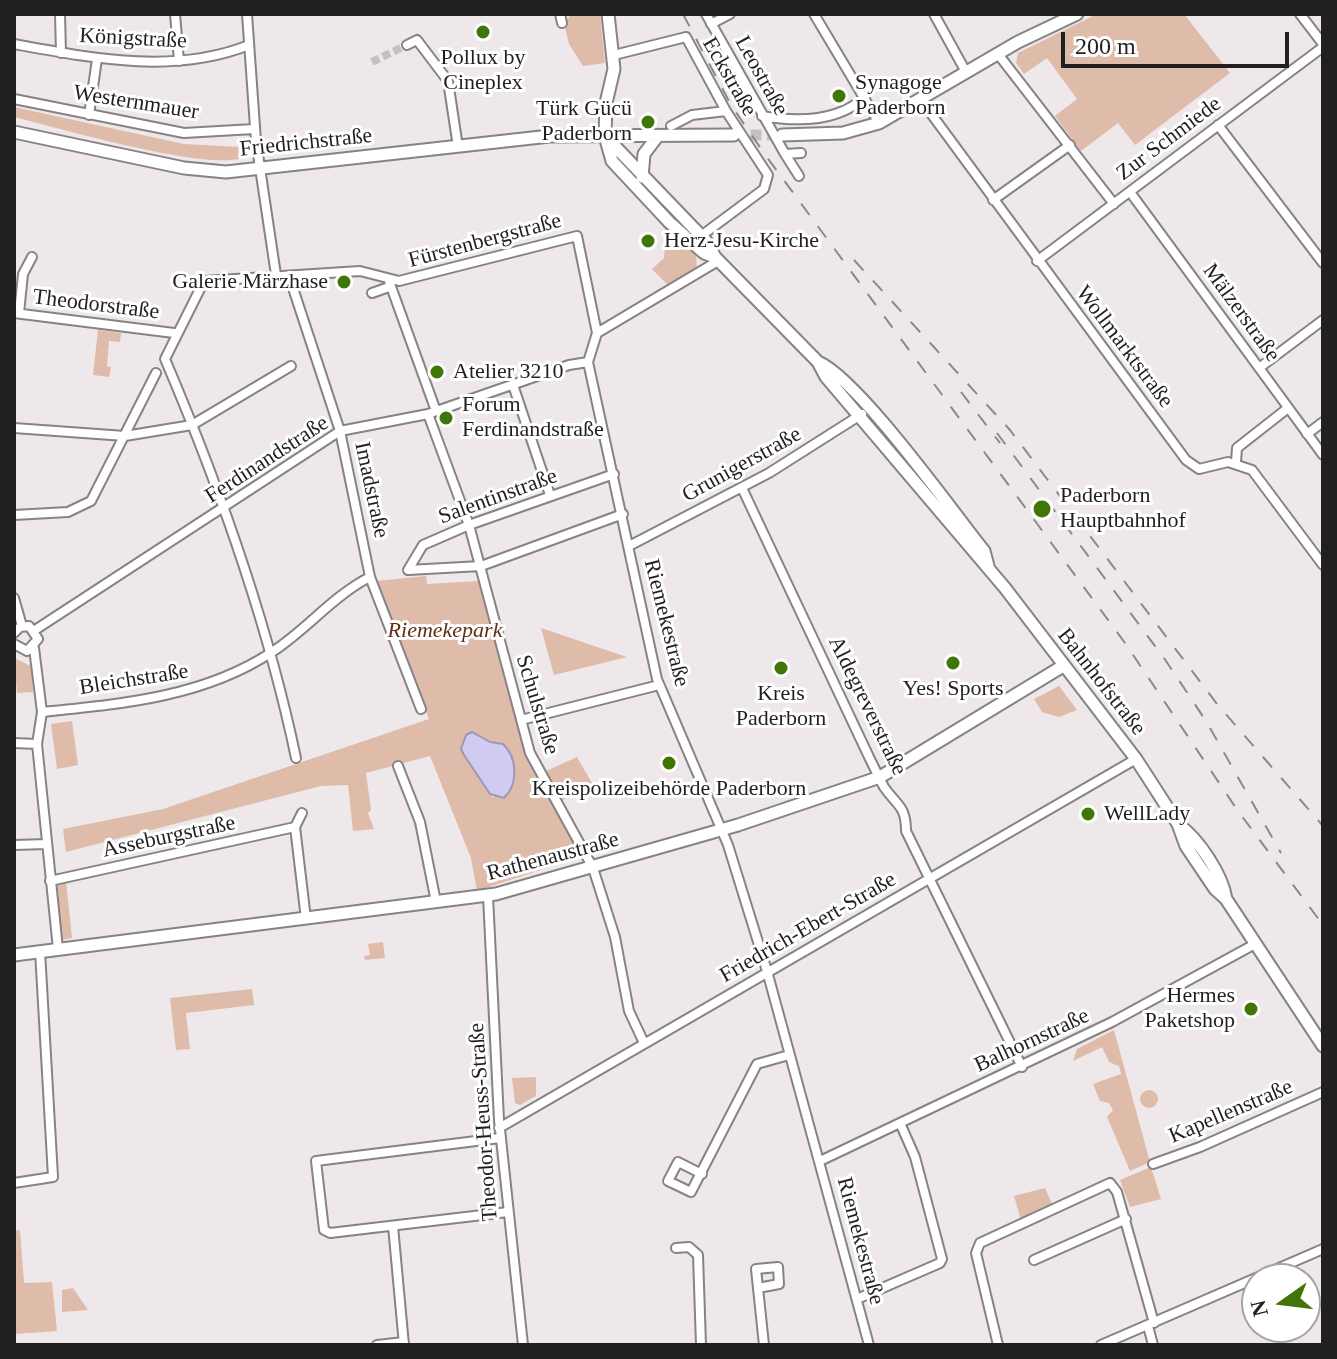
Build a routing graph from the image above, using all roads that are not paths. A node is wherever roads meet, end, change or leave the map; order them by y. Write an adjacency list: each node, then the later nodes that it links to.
1 (60, 14): 16 (street)
2 (175, 14): 20 (street)
3 (247, 14): 13 (street)
4 (608, 14): 18 (main road)
5 (706, 14): 11 (street, Leostraße)
6 (730, 14): 11 (street)
7 (814, 14): 22 (street)
8 (934, 14): 21 (street)
9 (1077, 14): 17 (main road)
10 (1300, 14): 15 (street)
11 (711, 24): 27 (street, Leostraße)
12 (14, 44): 16 (street, Königstraße)
13 (249, 45): 20 (street, Königstraße); 31 (street)
14 (407, 45): 38 (street)
15 (1323, 46): 29 (street, Zur Schmiede)
16 (61, 53): 19 (street, Königstraße)
17 (998, 54): 21 (main road); 37 (street)
18 (614, 55): 25 (street, Eckstraße); 35 (main road)
19 (97, 59): 20 (street, Königstraße); 26 (street)
20 (179, 61)
21 (966, 72): 24 (main road)
22 (865, 97): 27 (street); 28 (street)
23 (14, 99): 26 (street, Westernmauer)
24 (921, 100): 28 (main road); 45 (street, Wollmarktstraße)
25 (726, 111): 30 (street); 47 (street, Eckstraße)
26 (89, 115): 31 (street, Westernmauer)
27 (762, 116): 40 (street, Leostraße)
28 (879, 123): 34 (main road)
29 (1218, 125): 44 (street, Zur Schmiede); 51 (street)
30 (671, 126)
31 (254, 129): 41 (street)
32 (14, 132): 41 (main road, Friedrichstraße)
33 (734, 135): 36 (main road, Friedrichstraße)
34 (782, 135)
35 (605, 136): 36 (main road, Friedrichstraße); 38 (main road, Friedrichstraße); 43 (main road, Bahnhofstraße); 49 (main road, Bahnhofstraße)
36 (657, 137): 43 (main road)
37 (1070, 145): 45 (street); 46 (street)
38 (458, 147): 41 (main road, Friedrichstraße)
39 (801, 153): 40 (street)
40 (785, 154): 42 (street, Leostraße)
41 (260, 169): 52 (street)
42 (799, 176)
43 (642, 177): 47 (main road, Bahnhofstraße)
44 (1130, 192): 46 (street, Zur Schmiede); 62 (street, Mälzerstraße)
45 (993, 200): 50 (street, Wollmarktstraße)
46 (1114, 204): 50 (street, Zur Schmiede)
47 (701, 236): 49 (main road, Bahnhofstraße)
48 (32, 257): 56 (street)
49 (716, 259): 59 (street); 66 (main road, Bahnhofstraße)
50 (1037, 261): 75 (street, Wollmarktstraße)
51 (1323, 263)
52 (276, 275): 53 (street, Fürstenbergstraße); 58 (street, Fürstenbergstraße)
53 (289, 276): 54 (street, Fürstenbergstraße); 71 (street, Imadstraße)
54 (389, 284): 55 (street, Fürstenbergstraße); 59 (street, Fürstenbergstraße); 67 (street, Schulstraße)
55 (372, 290)
56 (16, 313): 58 (street, Theodorstraße)
57 (1323, 320): 62 (street)
58 (174, 333): 69 (street, Fürstenbergstraße)
59 (597, 333): 60 (street)
60 (588, 362): 64 (street, Ferdinandstraße); 76 (street, Riemekestraße)
61 (291, 366): 69 (street)
62 (1259, 368): 65 (street, Mälzerstraße)
63 (156, 373): 73 (street)
64 (513, 385): 67 (street, Ferdinandstraße); 78 (street)
65 (1288, 408): 72 (street, Mälzerstraße); 75 (street)
66 (865, 411): 77 (street, Grunigerstraße); 94 (main road, Bahnhofstraße)
67 (432, 413): 71 (street, Ferdinandstraße); 82 (street, Schulstraße)
68 (1323, 422): 72 (street)
69 (192, 425): 73 (street); 79 (street)
70 (14, 428): 73 (street)
71 (340, 431): 79 (street, Ferdinandstraße); 86 (street, Imadstraße)
72 (1307, 434): 74 (street, Mälzerstraße)
73 (125, 436): 81 (street)
74 (1323, 455)
75 (1236, 462): 84 (street)
76 (614, 474): 78 (street, Salentinstraße); 80 (street, Riemekestraße)
77 (742, 488): 83 (street, Grunigerstraße); 104 (street, Aldegreverstraße)
78 (550, 495): 82 (street, Salentinstraße)
79 (225, 508): 89 (street, Ferdinandstraße); 93 (street)
80 (623, 514): 83 (street, Riemekestraße); 85 (street)
81 (14, 515)
82 (469, 525): 85 (street, Schulstraße); 85 (street, Salentinstraße)
83 (629, 546): 95 (street, Riemekestraße)
84 (1323, 565)
85 (481, 566): 98 (street, Schulstraße)
86 (370, 577): 93 (street, Bleichstraße); 96 (street, Imadstraße)
87 (14, 598): 88 (street)
88 (22, 626): 89 (street); 90 (street)
89 (35, 630): 92 (street)
90 (14, 633)
91 (14, 644): 92 (street)
92 (34, 648): 97 (street)
93 (271, 653): 97 (street, Bleichstraße); 101 (street)
94 (1063, 666): 102 (main road, Bahnhofstraße); 104 (main road, Rathenaustraße)
95 (659, 685): 98 (street); 107 (street, Riemekestraße)
96 (421, 709)
97 (42, 712): 100 (street)
98 (521, 720): 110 (street, Schulstraße)
99 (14, 743): 100 (street)
100 (37, 744): 108 (street)
101 (296, 758)
102 (1136, 759): 111 (street, Friedrich-Ebert-Straße); 116 (main road, Bahnhofstraße)
103 (398, 766): 114 (street)
104 (880, 777): 107 (main road, Rathenaustraße); 111 (street, Aldegreverstraße)
105 (302, 813): 106 (street)
106 (295, 827): 112 (street, Asseburgstraße); 115 (street)
107 (723, 830): 110 (main road, Rathenaustraße); 120 (street, Riemekestraße)
108 (47, 844): 109 (street); 112 (street)
109 (14, 845)
110 (593, 868): 113 (main road, Rathenaustraße); 121 (street, Schulstraße)
111 (930, 879): 120 (street, Friedrich-Ebert-Straße); 124 (street, Aldegreverstraße)
112 (50, 881): 117 (street)
113 (488, 896): 114 (main road, Rathenaustraße); 127 (street, Theodor-Heuss-Straße)
114 (436, 902): 115 (main road, Rathenaustraße)
115 (306, 919): 117 (main road, Rathenaustraße)
116 (1255, 944): 122 (main road, Bahnhofstraße); 124 (street, Balhornstraße)
117 (58, 949): 118 (main road, Rathenaustraße)
118 (40, 951): 119 (main road, Rathenaustraße); 132 (street)
119 (14, 955)
120 (767, 971): 121 (street, Friedrich-Ebert-Straße); 123 (street, Riemekestraße)
121 (644, 1043): 127 (street, Friedrich-Ebert-Straße)
122 (1323, 1046)
123 (789, 1055): 129 (street, Riemekestraße); 131 (street)
124 (1022, 1067): 126 (street, Balhornstraße)
125 (1323, 1092): 130 (street, Kapellenstraße)
126 (900, 1123): 129 (street, Balhornstraße); 140 (street)
127 (499, 1128): 128 (street, Theodor-Heuss-Straße)
128 (500, 1138): 133 (street, Theodor-Heuss-Straße); 135 (street)
129 (820, 1161): 140 (street, Riemekestraße)
130 (1153, 1164)
131 (702, 1174)
132 (14, 1183)
133 (508, 1212): 135 (street); 144 (street, Theodor-Heuss-Straße)
134 (1126, 1219): 138 (street); 141 (street); 148 (street)
135 (393, 1226): 142 (street)
136 (676, 1248): 145 (street)
137 (1323, 1249): 141 (street)
138 (1034, 1260)
139 (758, 1288): 146 (street)
140 (857, 1299): 147 (street, Riemekestraße)
141 (1151, 1324): 149 (street); 150 (street)
142 (404, 1344): 143 (street)
143 (377, 1345)
144 (523, 1345)
145 (701, 1345)
146 (764, 1345)
147 (869, 1345)
148 (998, 1345)
149 (1101, 1345)
150 (1153, 1345)

